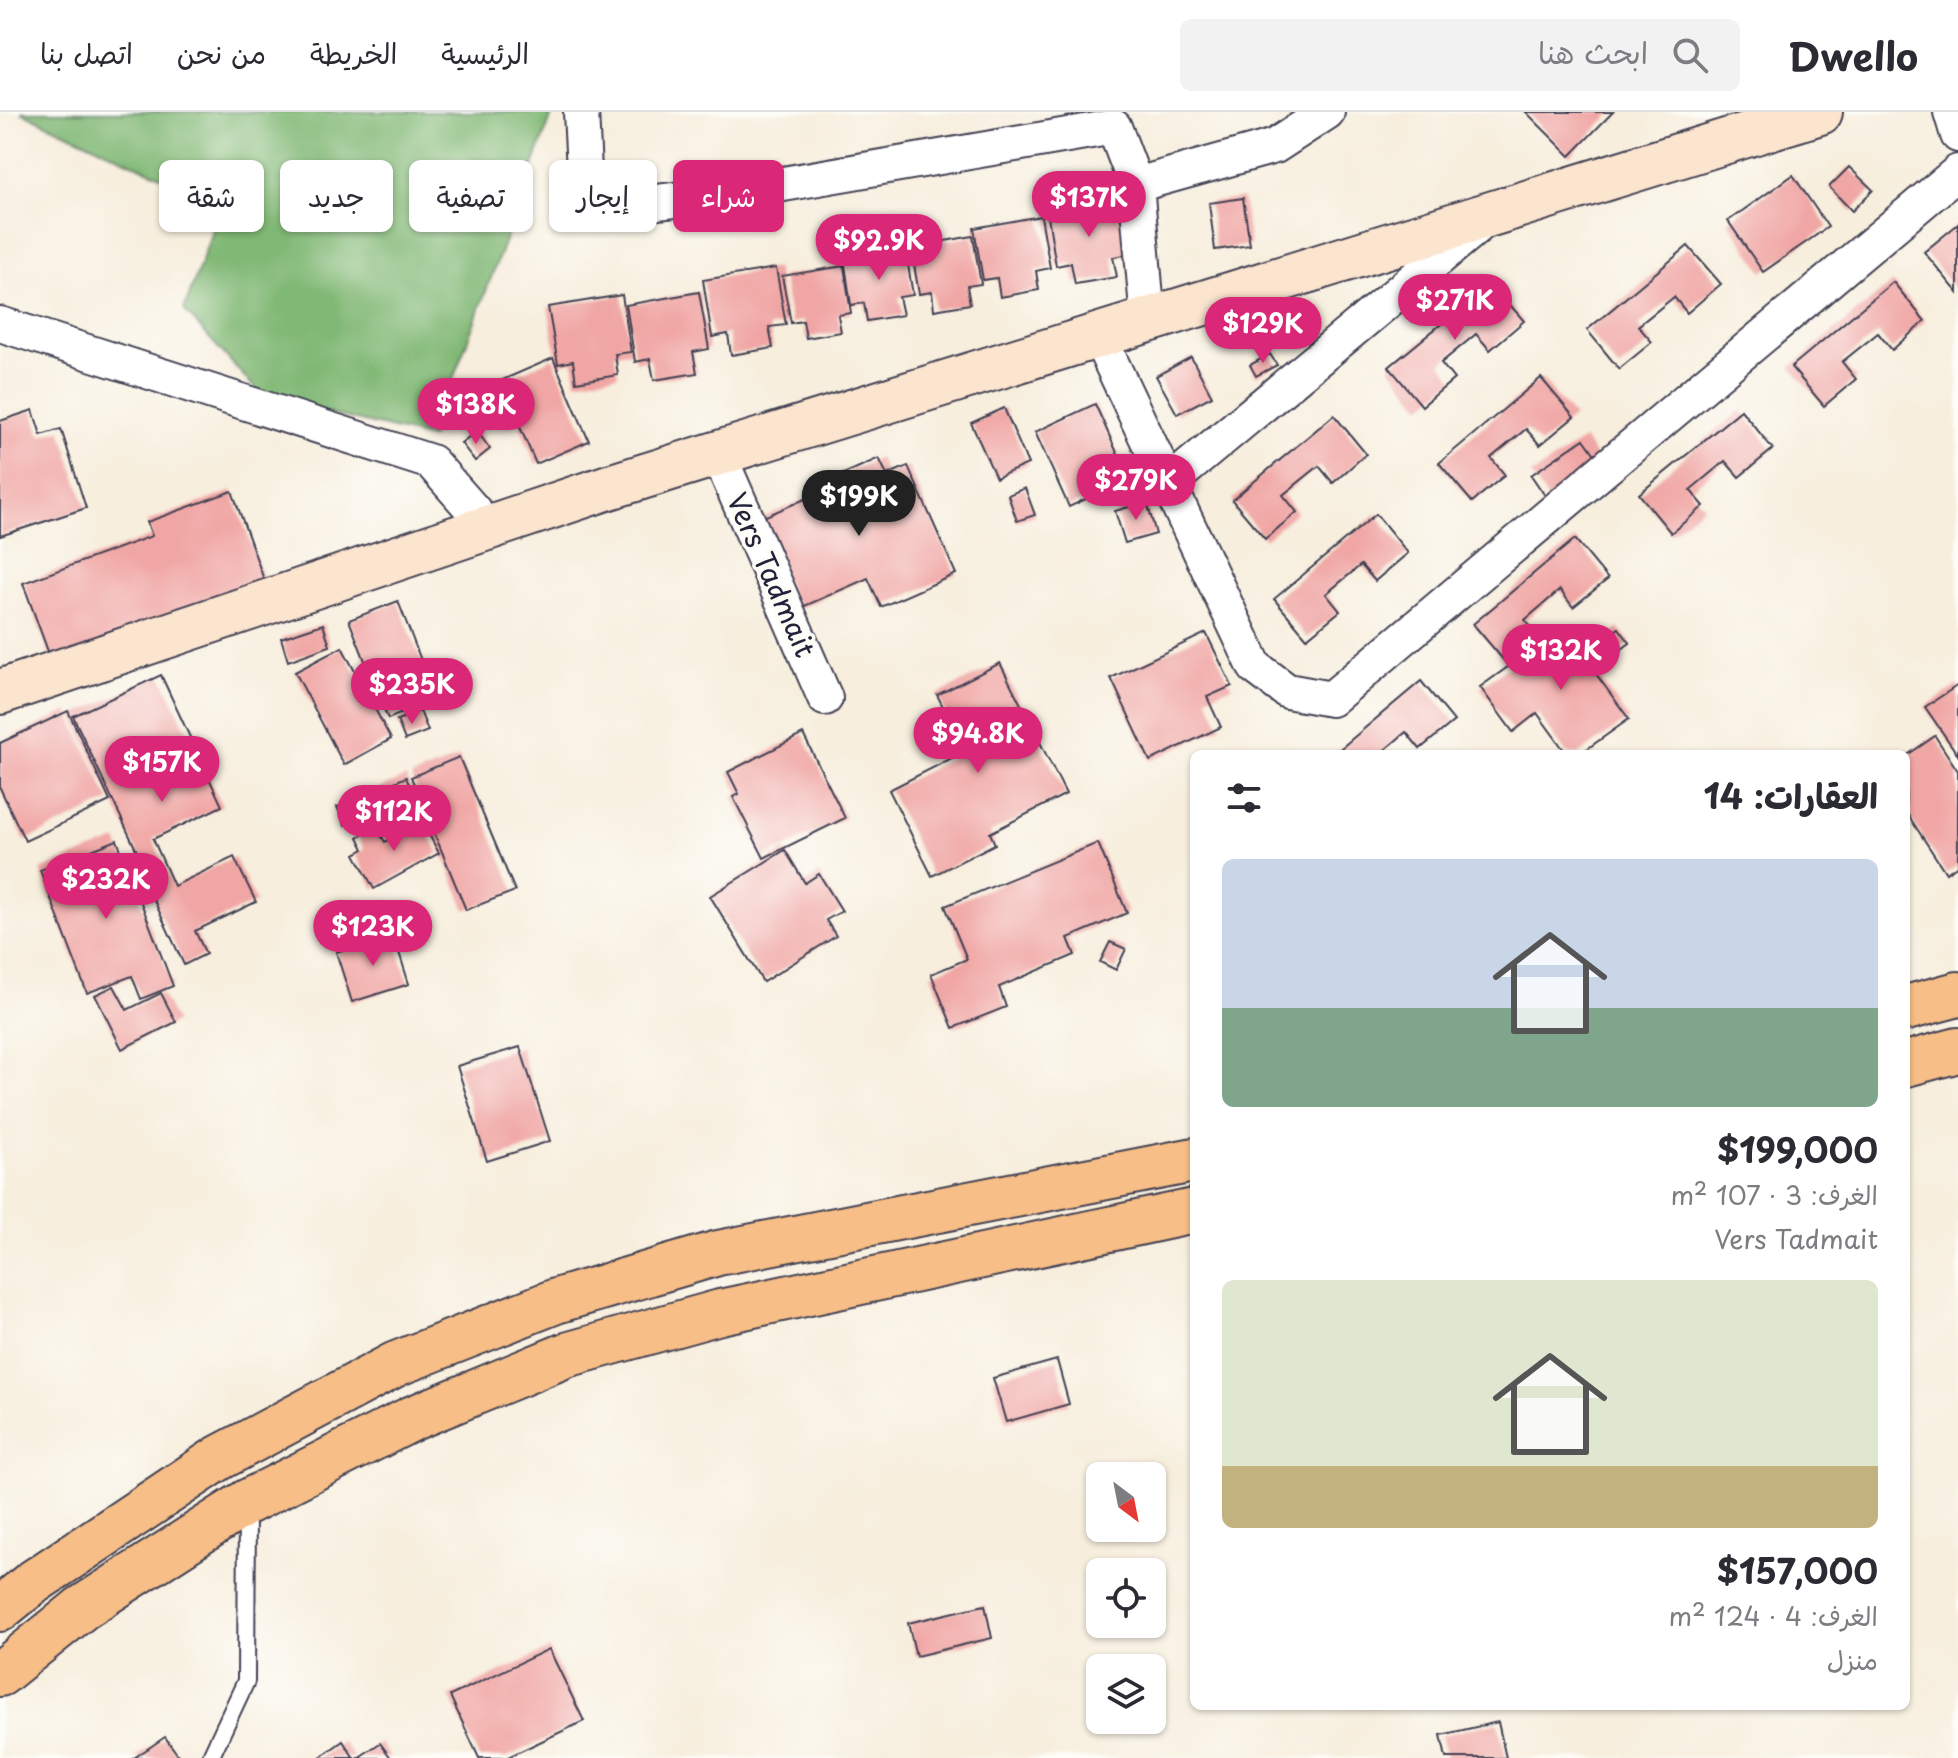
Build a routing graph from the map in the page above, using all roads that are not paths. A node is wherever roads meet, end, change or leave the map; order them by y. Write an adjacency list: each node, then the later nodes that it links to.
1 (581, 112): 7 (street)
2 (1327, 112): 7 (street)
3 (1820, 112): 8 (main road)
4 (1951, 112): 5 (street)
5 (1958, 135)
6 (1958, 172): 13 (street)
7 (1136, 185): 9 (street)
8 (1495, 212): 9 (main road); 13 (street)
9 (1148, 320): 11 (main road)
10 (0, 324): 14 (street)
11 (1098, 335): 12 (main road); 13 (street)
12 (718, 453): 14 (main road); 16 (street, Vers Tadmait)
13 (1169, 483)
14 (488, 527): 15 (main road)
15 (0, 692)
16 (825, 698)
17 (1958, 994): 18 (highway)
18 (1910, 1007)
19 (1958, 1050): 20 (highway)
20 (1910, 1063)
21 (1190, 1161): 24 (highway)
22 (1190, 1212): 23 (highway)
23 (247, 1502): 25 (highway); 26 (lane)
24 (0, 1609)
25 (0, 1674)
26 (210, 1758)

